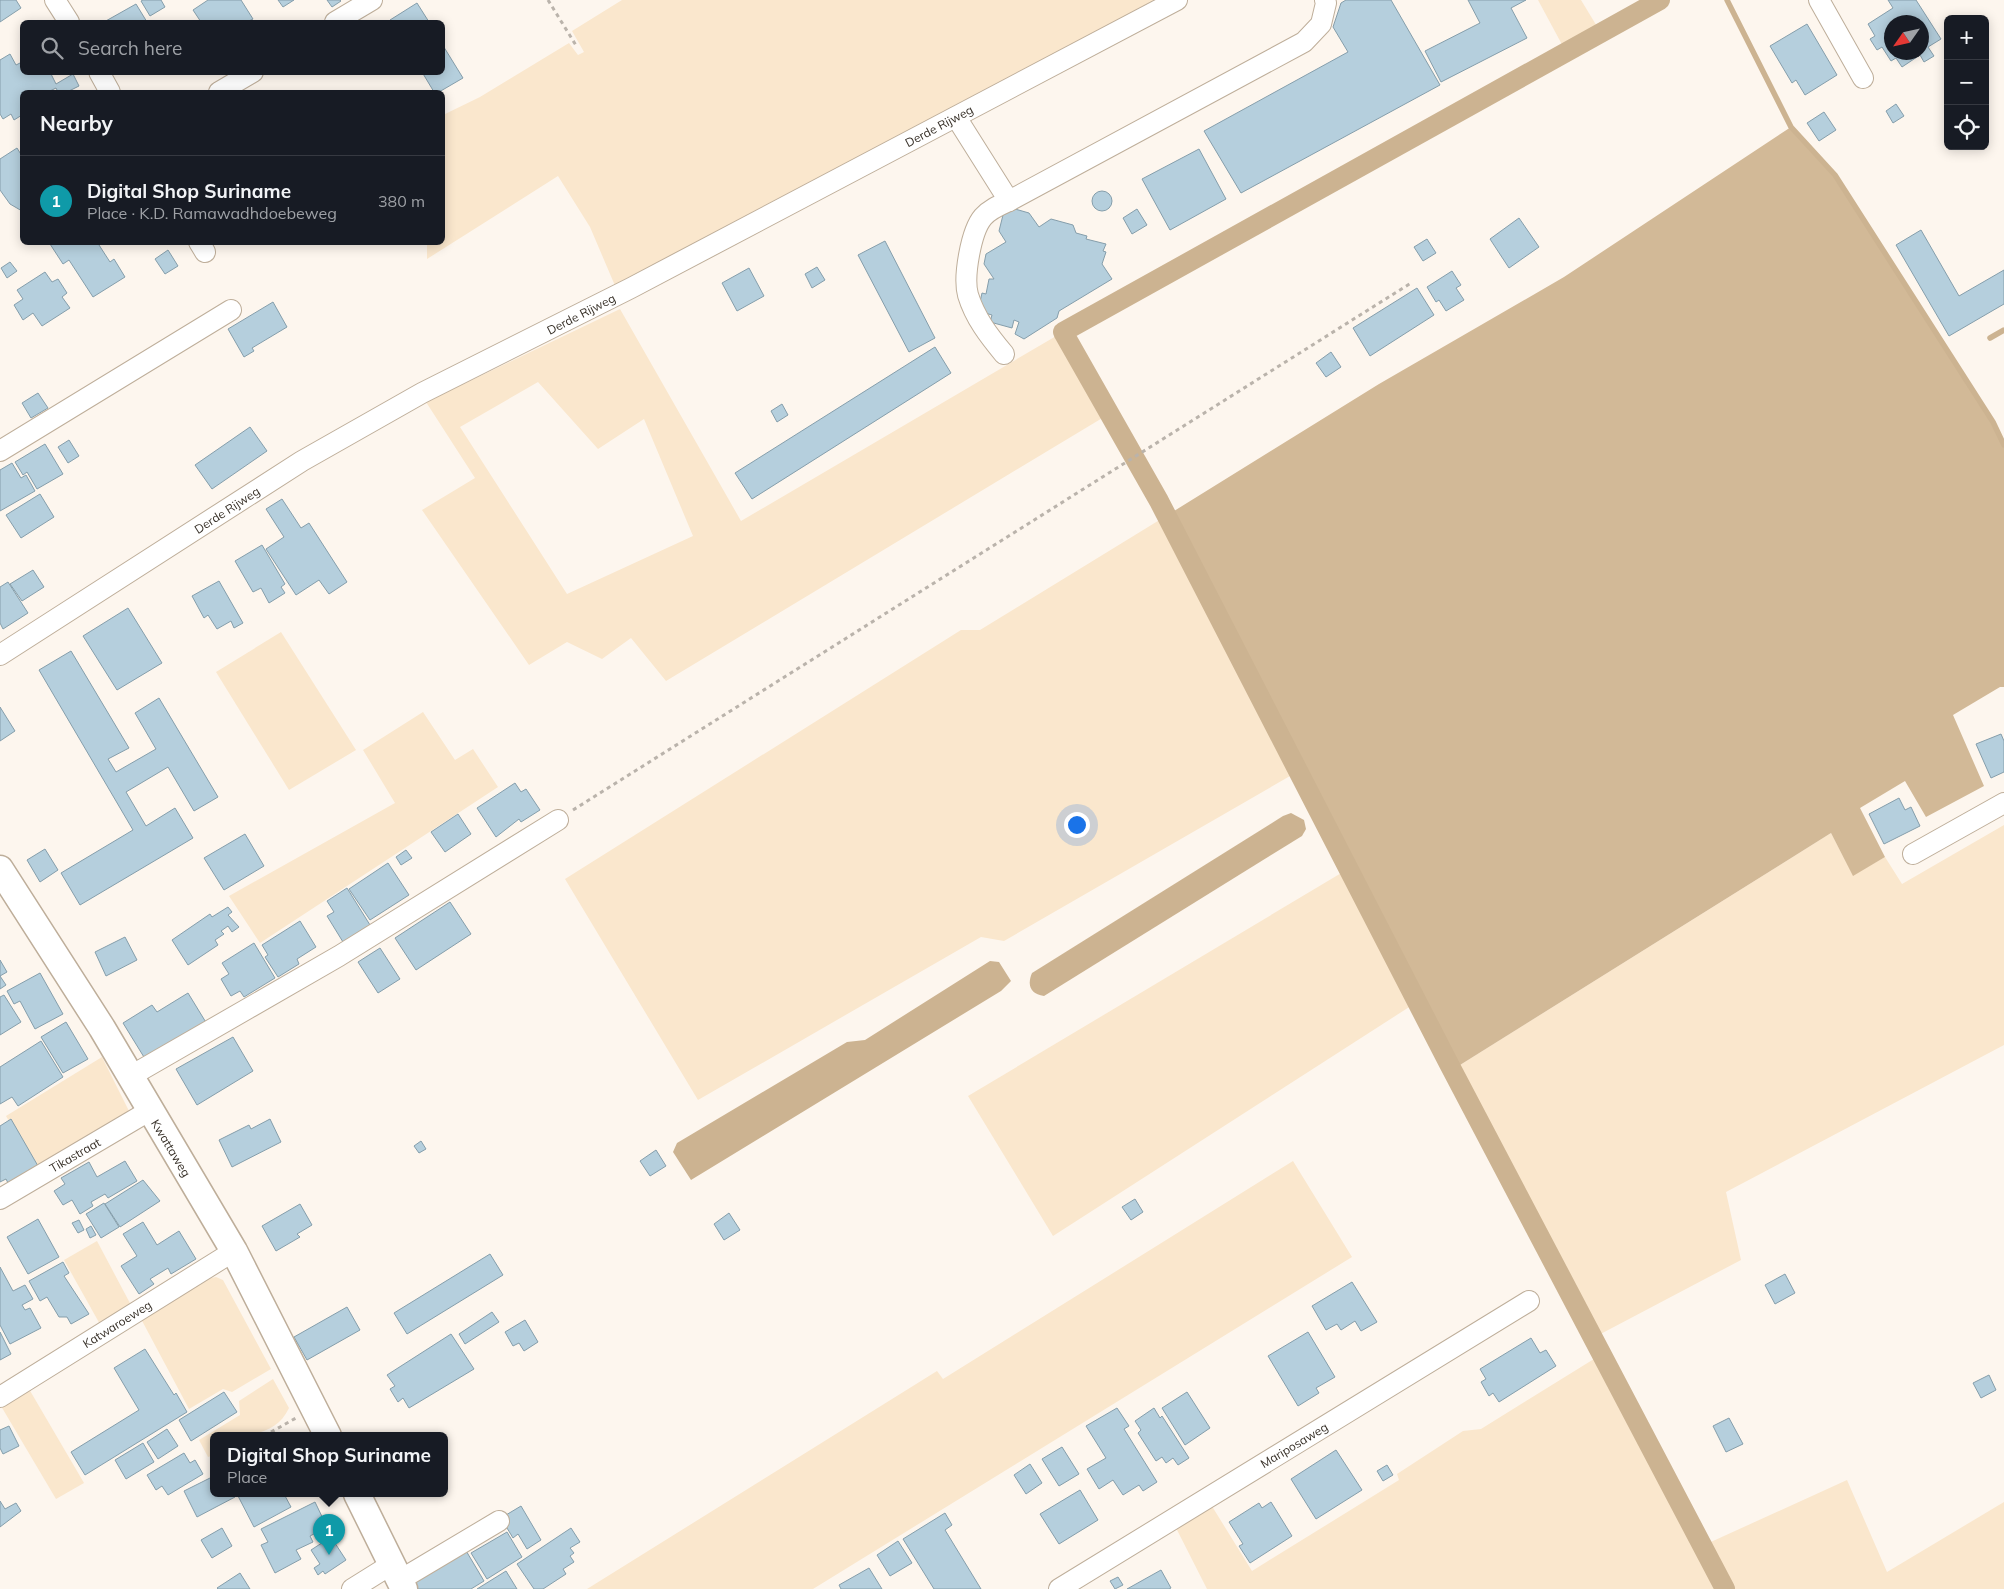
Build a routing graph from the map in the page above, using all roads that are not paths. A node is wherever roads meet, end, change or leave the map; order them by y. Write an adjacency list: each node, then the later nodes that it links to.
1 (55, 0): 6 (street)
2 (372, 0): 7 (street)
3 (1177, 0): 13 (street, Derde Rijweg)
4 (1325, 0): 14 (street)
5 (1819, 0): 10 (street)
6 (68, 20)
7 (338, 20)
8 (101, 75): 11 (street)
9 (247, 75): 12 (street)
10 (1863, 78)
11 (109, 90)
12 (222, 90)
13 (956, 117): 14 (street); 18 (street, Derde Rijweg)
14 (1009, 202): 16 (street)
15 (231, 310): 17 (street)
16 (1004, 354)
17 (0, 451)
18 (0, 655)
19 (2004, 803): 21 (street)
20 (558, 820): 23 (street)
21 (1913, 854)
22 (0, 869): 23 (main road, Kwattaweg)
23 (129, 1077): 24 (main road, Kwattaweg)
24 (149, 1111): 25 (street, Tikastraat); 26 (main road, Kwattaweg)
25 (0, 1199)
26 (234, 1251): 28 (street, Katwaroeweg); 29 (main road, Kwattaweg)
27 (1529, 1301): 34 (street, Mariposaweg)
28 (0, 1397)
29 (326, 1432)
30 (358, 1497): 32 (main road)
31 (499, 1521): 32 (street)
32 (399, 1578): 33 (street)
33 (352, 1589)
34 (1059, 1589)

